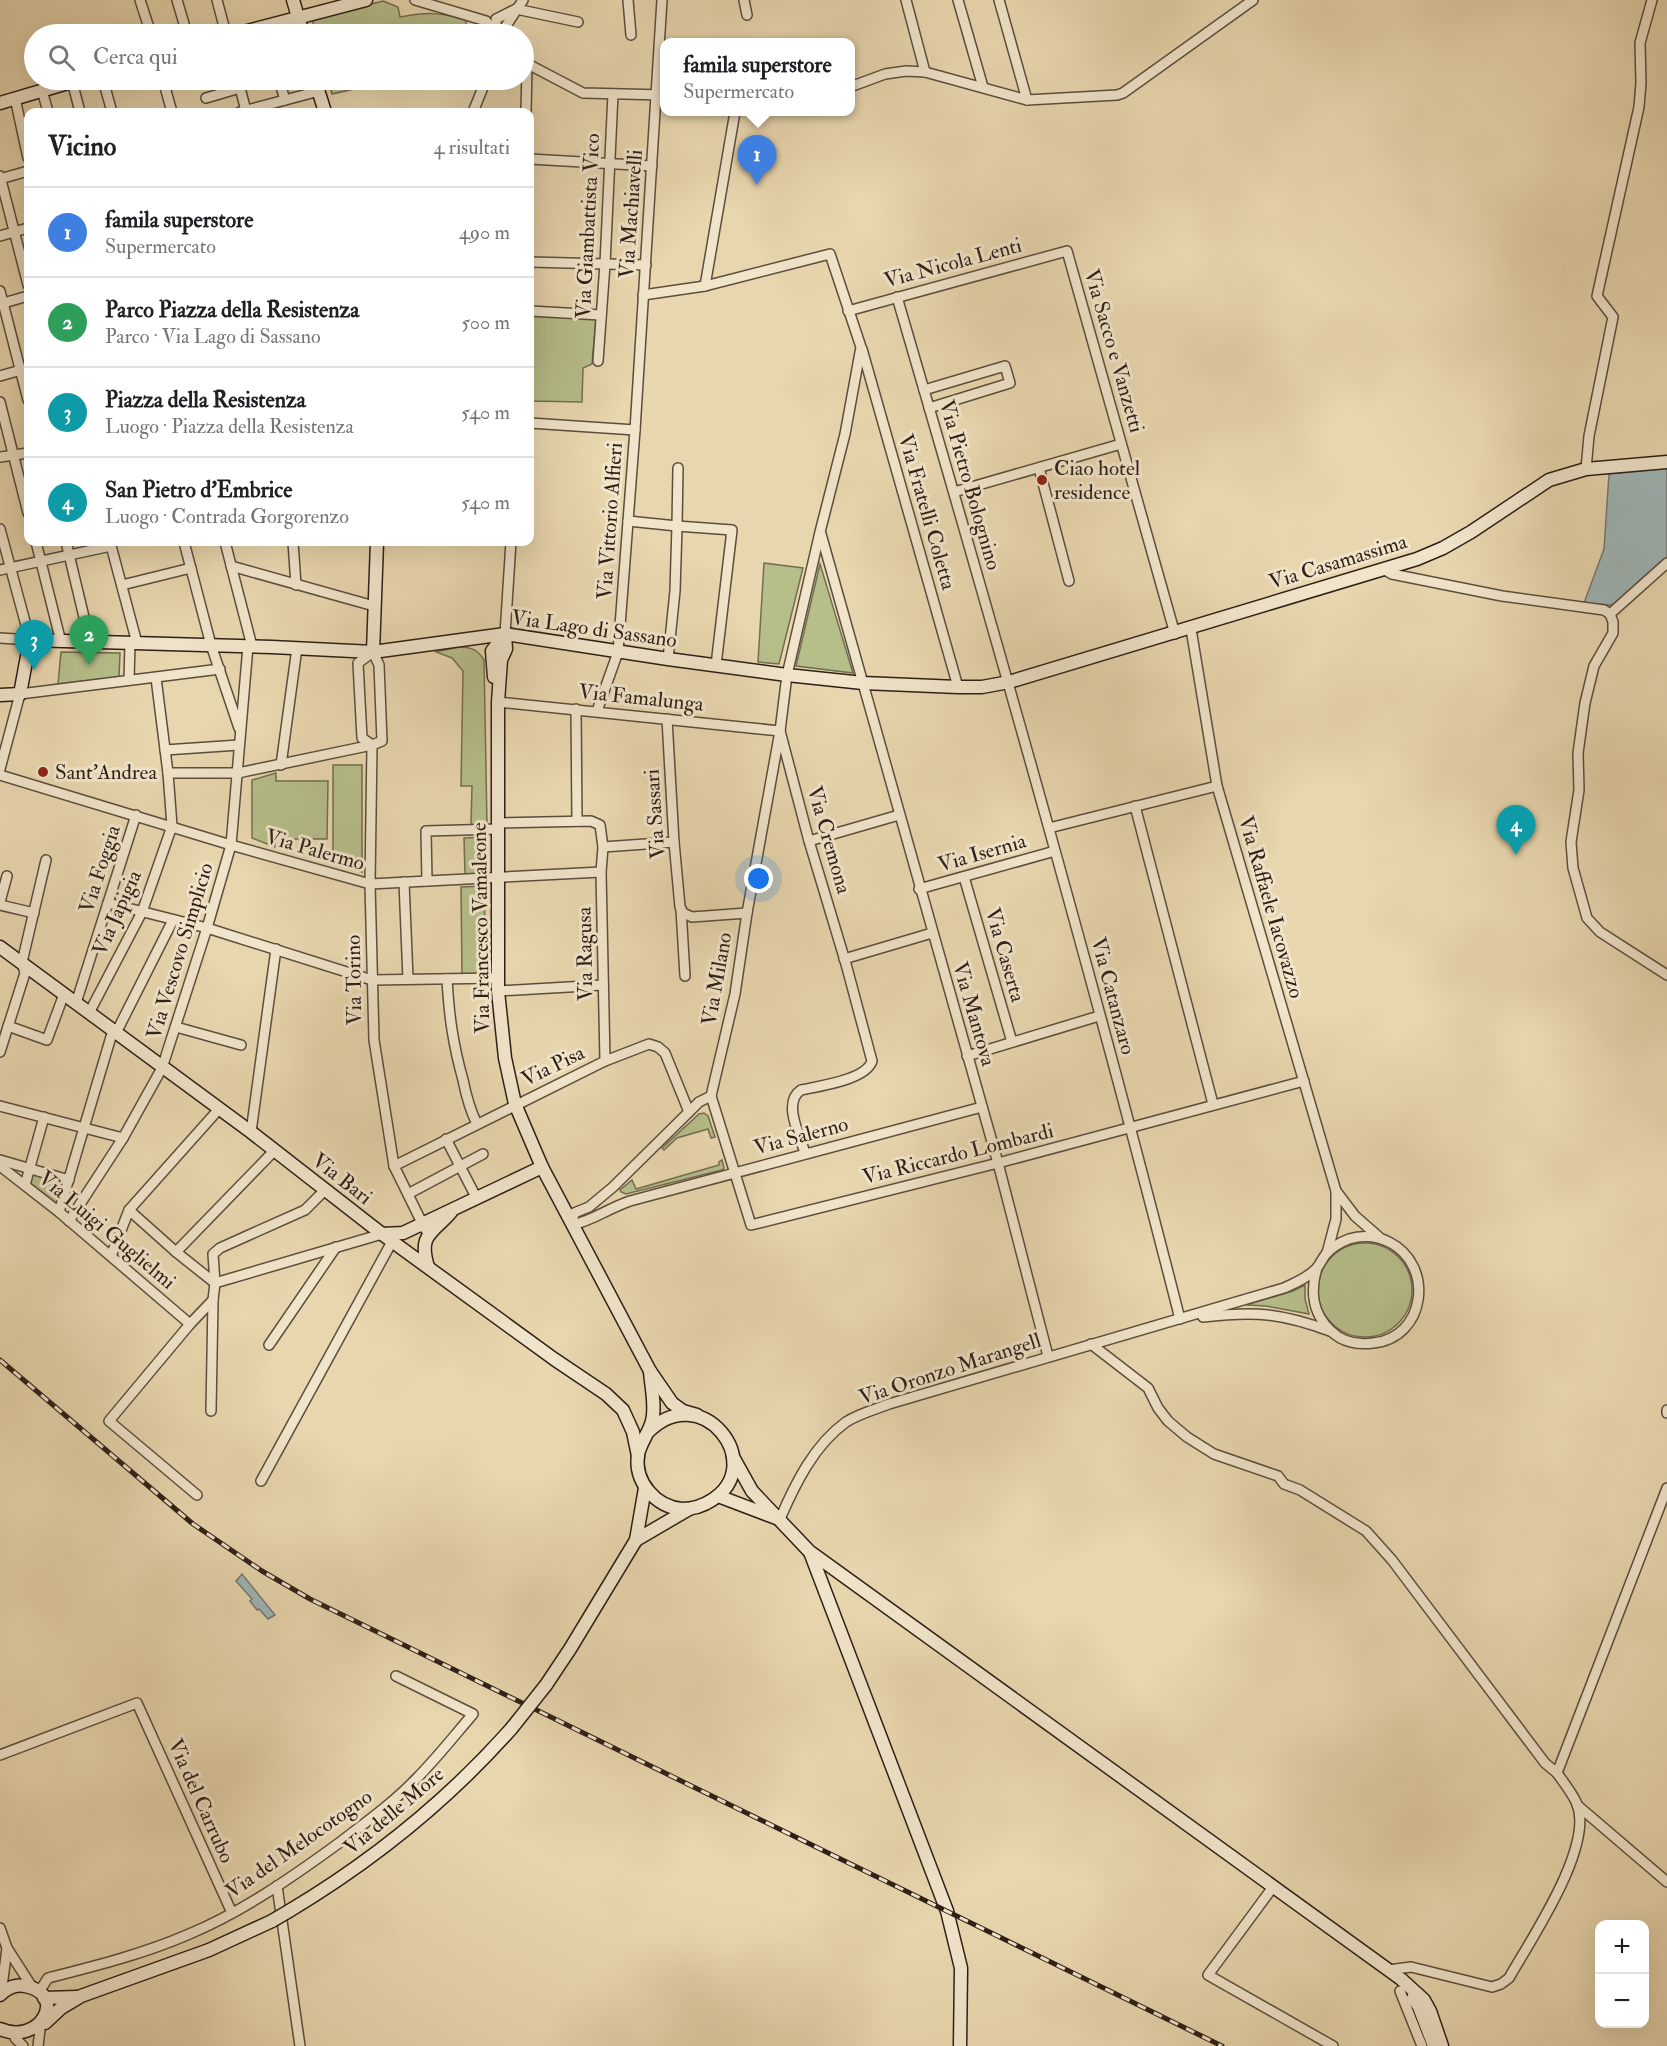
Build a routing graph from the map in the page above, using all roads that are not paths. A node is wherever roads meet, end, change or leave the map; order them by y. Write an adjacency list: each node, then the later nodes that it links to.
1 (140, 0): 21 (street)
2 (177, 0): 22 (street)
3 (217, 0): 23 (street)
4 (293, 0): 19 (main road)
5 (366, 0): 19 (main road)
6 (415, 0): 16 (street)
7 (523, 0): 17 (street)
8 (628, 0): 28 (street)
9 (662, 0): 29 (street, Via Machiavelli)
10 (744, 0): 18 (street)
11 (906, 0): 31 (street)
12 (958, 0): 33 (street)
13 (999, 0): 50 (street)
14 (1253, 0): 50 (street)
15 (1652, 0): 103 (street)
16 (431, 2): 26 (street)
17 (516, 9): 20 (street); 27 (street)
18 (747, 15)
19 (299, 18): 24 (main road); 25 (main road)
20 (578, 22)
21 (147, 24)
22 (184, 24)
23 (223, 24)
24 (275, 24)
25 (300, 24)
26 (488, 24)
27 (507, 24)
28 (631, 35)
29 (662, 38)
30 (534, 68): 45 (street)
31 (925, 72): 32 (street); 33 (street)
32 (855, 85)
33 (983, 87): 50 (street)
34 (42, 90): 47 (main road); 53 (street)
35 (77, 90): 54 (street)
36 (106, 90): 55 (street)
37 (166, 90): 56 (street)
38 (225, 90): 48 (street)
39 (240, 90): 57 (street)
40 (282, 90): 49 (street)
41 (306, 90): 49 (street)
42 (318, 90): 59 (main road)
43 (482, 90): 60 (street)
44 (526, 90): 61 (street)
45 (613, 94): 46 (street); 65 (street, Via Giambattista Vico)
46 (660, 94)
47 (15, 98): 52 (main road); 63 (street)
48 (206, 98)
49 (285, 100): 58 (street)
50 (1027, 100)
51 (660, 102): 66 (street, Via Machiavelli)
52 (0, 103)
53 (47, 108)
54 (79, 108)
55 (111, 108)
56 (171, 108)
57 (242, 108)
58 (265, 108)
59 (323, 108)
60 (475, 108)
61 (526, 108)
62 (734, 116): 77 (street)
63 (24, 140)
64 (534, 159): 65 (street)
65 (610, 165): 66 (street); 74 (street, Via Giambattista Vico)
66 (652, 166): 75 (street, Via Machiavelli)
67 (24, 172): 68 (street)
68 (0, 178): 70 (street)
69 (24, 229): 70 (street)
70 (14, 232): 71 (street); 76 (street)
71 (0, 236)
72 (1067, 251): 81 (street, Via Nicola Lenti); 96 (street, Via Sacco e Vanzetti)
73 (534, 261): 74 (street)
74 (605, 264): 75 (street); 85 (street, Via Giambattista Vico)
75 (646, 265): 79 (street, Via Machiavelli)
76 (24, 270)
77 (705, 286): 79 (street); 84 (street, Via Fratelli Coletta)
78 (0, 291): 82 (street)
79 (643, 295): 95 (street, Via Machiavelli)
80 (24, 297): 82 (street)
81 (897, 297): 84 (street, Via Nicola Lenti); 91 (street, Via Pietro Bolognino)
82 (2, 303): 88 (street)
83 (534, 310): 85 (street)
84 (848, 310): 86 (street, Via Fratelli Coletta)
85 (601, 315): 87 (street, Via Giambattista Vico)
86 (861, 347): 109 (street, Via Milano); 155 (street, Via Fratelli Coletta)
87 (598, 361)
88 (24, 366)
89 (24, 369): 90 (street)
90 (0, 376)
91 (924, 390): 93 (street, Via Pietro Bolognino); 93 (street)
92 (0, 402): 98 (street)
93 (929, 408): 104 (street, Via Pietro Bolognino)
94 (534, 423): 95 (street)
95 (635, 430): 106 (street, Via Vittorio Alfieri)
96 (1121, 444): 102 (street); 134 (street, Via Sacco e Vanzetti)
97 (24, 454): 98 (street)
98 (14, 455): 99 (street); 105 (street)
99 (0, 457)
100 (1667, 462): 103 (main road, Via Casamassima)
101 (678, 468): 107 (street)
102 (1039, 468): 104 (street); 127 (street)
103 (1586, 469): 125 (main road, Via Casamassima)
104 (954, 492): 153 (street, Via Pietro Bolognino)
105 (24, 496)
106 (628, 521): 107 (street); 146 (street, Via Vittorio Alfieri)
107 (676, 526): 147 (street); 148 (street)
108 (0, 529): 124 (street)
109 (820, 532): 150 (street, Via Milano); 154 (street, Via Mantova)
110 (37, 546): 120 (street)
111 (67, 546): 119 (street)
112 (103, 546): 119 (street)
113 (112, 546): 128 (street)
114 (185, 546): 123 (street)
115 (226, 546): 122 (street, Via Vescovo Simplicio)
116 (293, 546): 129 (street)
117 (377, 546): 130 (main road)
118 (511, 546): 133 (street)
119 (69, 555): 120 (street); 138 (street)
120 (41, 562): 124 (street); 137 (street)
121 (1667, 563): 131 (street)
122 (231, 566): 129 (street); 142 (street, Via Vescovo Simplicio)
123 (191, 568): 128 (street); 141 (street)
124 (11, 569): 126 (street); 140 (street)
125 (1383, 569): 131 (street); 132 (main road, Via Casamassima)
126 (0, 570)
127 (1069, 581)
128 (122, 585): 139 (street)
129 (296, 585): 130 (street)
130 (374, 606): 145 (main road)
131 (1610, 614): 207 (street)
132 (1191, 628): 134 (main road, Via Casamassima); 172 (street, Via Raffaele Iacovazzo)
133 (505, 634): 136 (main road, Via Lago di Sassano); 144 (main road); 146 (main road, Via Lago di Sassano); 158 (main road)
134 (1175, 634): 153 (main road, Via Casamassima)
135 (0, 638): 140 (street)
136 (471, 638): 144 (main road); 145 (main road, Via Lago di Sassano)
137 (62, 642): 138 (main road, Via Lago di Sassano); 140 (main road, Via Lago di Sassano)
138 (90, 642): 139 (main road, Via Lago di Sassano)
139 (134, 643): 141 (main road, Via Lago di Sassano); 152 (street)
140 (29, 645): 156 (main road)
141 (212, 645): 142 (main road, Via Lago di Sassano); 149 (street)
142 (250, 646): 143 (main road, Via Lago di Sassano); 163 (street, Via Vescovo Simplicio)
143 (297, 648): 145 (main road, Via Lago di Sassano); 167 (street)
144 (492, 651): 158 (main road)
145 (373, 652): 165 (street); 165 (street)
146 (618, 652): 147 (main road, Via Lago di Sassano); 160 (street, Via Vittorio Alfieri)
147 (668, 659): 148 (main road, Via Lago di Sassano)
148 (716, 665): 150 (main road, Via Lago di Sassano)
149 (220, 669): 151 (street); 163 (street)
150 (787, 675): 154 (main road, Via Lago di Sassano); 162 (street, Via Milano)
151 (156, 678): 152 (street); 166 (street)
152 (129, 680): 156 (street)
153 (1009, 682): 155 (main road, Via Lago di Sassano); 179 (street, Via Catanzaro)
154 (863, 683): 155 (main road, Via Lago di Sassano); 175 (street, Via Mantova)
155 (958, 687)
156 (21, 691): 157 (main road); 168 (street)
157 (0, 695)
158 (498, 702): 159 (street, Via Famalunga); 178 (main road, Via Francesco Vamaleone)
159 (576, 709): 160 (street, Via Famalunga); 176 (street)
160 (597, 711): 161 (street, Via Famalunga)
161 (667, 719): 162 (street, Via Famalunga); 181 (street, Via Sassari)
162 (780, 731): 180 (street, Via Cremona); 199 (street, Via Milano)
163 (240, 733): 164 (street, Via Vescovo Simplicio)
164 (239, 745): 166 (street); 170 (street, Via Vescovo Simplicio)
165 (372, 745): 167 (street); 192 (street, Via Torino)
166 (165, 750): 169 (street)
167 (281, 765): 170 (street)
168 (0, 769)
169 (168, 773): 170 (street); 177 (street)
170 (238, 773): 182 (street, Via Vescovo Simplicio)
171 (0, 775): 174 (street, Via Palermo)
172 (1217, 786): 173 (street); 228 (street, Via Raffaele Iacovazzo)
173 (1135, 806): 179 (street); 231 (street)
174 (136, 815): 177 (street, Via Palermo); 195 (street, Via Foggia)
175 (899, 815): 180 (street); 193 (street, Via Mantova)
176 (577, 821): 178 (street); 183 (street)
177 (172, 826): 182 (street, Via Palermo); 197 (street, Via Japigia)
178 (498, 826): 189 (main road, Via Francesco Vamaleone); 190 (street)
179 (1049, 828): 184 (street, Via Catanzaro)
180 (809, 841): 205 (street, Via Cremona)
181 (674, 842): 183 (street); 196 (street, Via Sassari)
182 (231, 845): 192 (street, Via Palermo); 201 (street, Via Vescovo Simplicio)
183 (603, 847): 186 (street, Via Ragusa)
184 (1055, 851): 188 (street, Via Isernia); 218 (street, Via Catanzaro)
185 (46, 860): 198 (street)
186 (601, 872): 189 (street, Via Palermo); 213 (street, Via Ragusa)
187 (7, 876): 194 (street)
188 (964, 877): 193 (street, Via Isernia); 222 (street, Via Caserta)
189 (498, 878): 190 (street, Via Palermo); 209 (main road, Via Francesco Vamaleone)
190 (427, 881): 191 (street, Via Palermo)
191 (404, 882): 192 (street, Via Palermo); 210 (street)
192 (370, 884): 212 (street, Via Torino)
193 (920, 889): 202 (street, Via Mantova)
194 (0, 903): 198 (street)
195 (108, 903): 197 (street); 216 (street, Via Foggia)
196 (680, 907): 199 (street); 208 (street, Via Sassari)
197 (142, 912): 200 (street); 217 (street, Via Japigia)
198 (34, 914): 206 (street)
199 (747, 914): 229 (street, Via Milano)
200 (173, 920): 201 (street); 221 (street)
201 (207, 928): 204 (street); 220 (street, Via Vescovo Simplicio)
202 (932, 933): 205 (street); 225 (street, Via Mantova)
203 (0, 947): 206 (main road, Via Bari)
204 (276, 949): 212 (street); 240 (street)
205 (844, 959): 244 (street, Via Cremona)
206 (22, 963): 215 (main road, Via Bari); 219 (street)
207 (1667, 975)
208 (685, 976)
209 (499, 978): 211 (street); 214 (main road, Via Francesco Vamaleone)
210 (408, 979): 211 (street); 212 (street)
211 (447, 979): 237 (street)
212 (372, 980): 249 (street, Via Torino)
213 (603, 985): 214 (street); 226 (street, Via Ragusa)
214 (498, 991): 230 (main road, Via Francesco Vamaleone)
215 (64, 994): 216 (main road, Via Bari); 219 (street)
216 (76, 1003): 217 (main road, Via Bari)
217 (89, 1012): 221 (main road, Via Bari)
218 (1099, 1016): 222 (street); 238 (street, Via Catanzaro)
219 (8, 1026): 224 (street)
220 (176, 1027): 223 (street); 227 (street, Via Vescovo Simplicio)
221 (114, 1031): 227 (main road, Via Bari); 239 (street)
222 (1012, 1042): 225 (street)
223 (241, 1045)
224 (0, 1053)
225 (966, 1056): 233 (street, Via Mantova)
226 (605, 1061): 230 (street, Via Pisa); 235 (street, Via Pisa)
227 (162, 1068): 234 (main road, Via Bari); 241 (street, Via Vescovo Simplicio)
228 (1304, 1081): 231 (street, Via Riccardo Lombardi); 258 (street, Via Raffaele Iacovazzo)
229 (711, 1096): 235 (street); 253 (street, Via Riccardo Lombardi)
230 (515, 1104): 237 (street, Via Pisa); 251 (main road, Via Francesco Vamaleone)
231 (1213, 1104): 238 (street, Via Riccardo Lombardi)
232 (0, 1106): 236 (street)
233 (982, 1107): 244 (street, Via Salerno); 247 (street, Via Mantova)
234 (219, 1108): 240 (main road, Via Bari); 263 (street)
235 (689, 1112): 256 (street)
236 (44, 1117): 239 (street); 252 (street)
237 (477, 1124): 242 (street, Via Pisa)
238 (1131, 1126): 247 (street, Via Riccardo Lombardi); 280 (street, Via Catanzaro)
239 (84, 1128): 241 (street); 254 (street)
240 (251, 1132): 243 (main road, Via Bari)
241 (123, 1138): 265 (street, Via Vescovo Simplicio)
242 (446, 1139): 249 (street, Via Pisa); 250 (street)
243 (274, 1151): 257 (main road, Via Bari); 273 (street)
244 (805, 1153): 253 (street, Via Salerno)
245 (483, 1154): 250 (street)
246 (0, 1160): 252 (street)
247 (998, 1163): 253 (street, Via Riccardo Lombardi); 285 (street, Via Mantova)
248 (0, 1166): 255 (street, Via Luigi Guglielmi)
249 (394, 1166): 259 (street, Via Torino)
250 (460, 1167): 259 (street); 260 (street)
251 (542, 1167): 260 (main road); 266 (main road, Via Francesco Vamaleone)
252 (30, 1169): 254 (street); 255 (street)
253 (735, 1172): 261 (street, Via Salerno)
254 (69, 1180): 264 (street)
255 (25, 1185): 264 (street, Via Luigi Guglielmi)
256 (613, 1187): 261 (street); 266 (street)
257 (325, 1190): 269 (main road, Via Bari); 278 (street)
258 (1336, 1191): 270 (street); 274 (street)
259 (408, 1194): 262 (street, Via Torino)
260 (477, 1199): 267 (main road)
261 (630, 1201): 266 (street, Via Salerno)
262 (414, 1207): 267 (street, Via Torino); 268 (street)
263 (129, 1210): 273 (street); 275 (street)
264 (59, 1212): 265 (street, Via Luigi Guglielmi)
265 (69, 1221): 275 (street, Via Luigi Guglielmi)
266 (572, 1225): 286 (main road, Via Francesco Vamaleone)
267 (425, 1229): 268 (main road); 272 (main road); 276 (main road)
268 (411, 1230): 269 (main road); 272 (main road)
269 (390, 1237): 271 (street); 272 (main road, Via Bari); 292 (street)
270 (1381, 1239): 274 (street); 282 (street)
271 (336, 1247): 278 (street); 284 (street)
272 (402, 1248): 276 (main road, Via Bari)
273 (176, 1252): 278 (street)
274 (1326, 1254): 277 (street)
275 (111, 1256): 281 (street, Via Luigi Guglielmi)
276 (428, 1267): 290 (main road, Via Bari)
277 (1317, 1268): 280 (street); 282 (street)
278 (215, 1283): 279 (street)
279 (213, 1300): 281 (street); 287 (street)
280 (1180, 1319): 282 (street); 283 (street, Via Oronzo Marangell)
281 (190, 1323): 295 (street)
282 (1331, 1332)
283 (1090, 1344): 285 (street, Via Oronzo Marangell); 303 (street)
284 (269, 1345)
285 (1048, 1356): 298 (street, Via Oronzo Marangell)
286 (650, 1371): 288 (main road, Via Francesco Vamaleone); 289 (main road)
287 (211, 1411)
288 (697, 1415): 289 (main road); 291 (main road)
289 (647, 1433): 290 (main road)
290 (638, 1456): 293 (main road)
291 (733, 1457): 296 (main road); 298 (main road)
292 (261, 1481)
293 (645, 1488): 297 (main road); 299 (main road)
294 (1667, 1488): 303 (street)
295 (197, 1495)
296 (718, 1496): 297 (main road); 298 (main road)
297 (688, 1509): 299 (main road)
298 (780, 1519): 300 (main road)
299 (636, 1540): 315 (main road, Via delle More, bridge)
300 (809, 1551): 307 (main road); 320 (main road)
301 (396, 1676): 306 (street, Via del Melocotogno)
302 (0, 1755): 308 (street, Via del Carrubo)
303 (1557, 1773): 304 (street)
304 (1577, 1804): 305 (street); 311 (street)
305 (1667, 1882)
306 (277, 1886): 308 (street, Via del Melocotogno); 319 (street)
307 (1273, 1887): 311 (main road); 321 (street)
308 (232, 1913): 313 (street, Via del Melocotogno)
309 (0, 1928): 310 (street)
310 (7, 1948): 313 (street); 314 (street)
311 (1388, 1970): 312 (main road)
312 (1400, 1985): 322 (street); 323 (main road); 324 (main road)
313 (38, 1992): 314 (main road); 315 (main road); 316 (main road)
314 (0, 1995)
315 (81, 1996): 316 (main road)
316 (43, 2026): 317 (main road); 318 (street)
317 (9, 2037)
318 (38, 2046)
319 (300, 2046)
320 (960, 2046)
321 (1333, 2046)
322 (1422, 2046)
323 (1434, 2046)
324 (1442, 2046)

